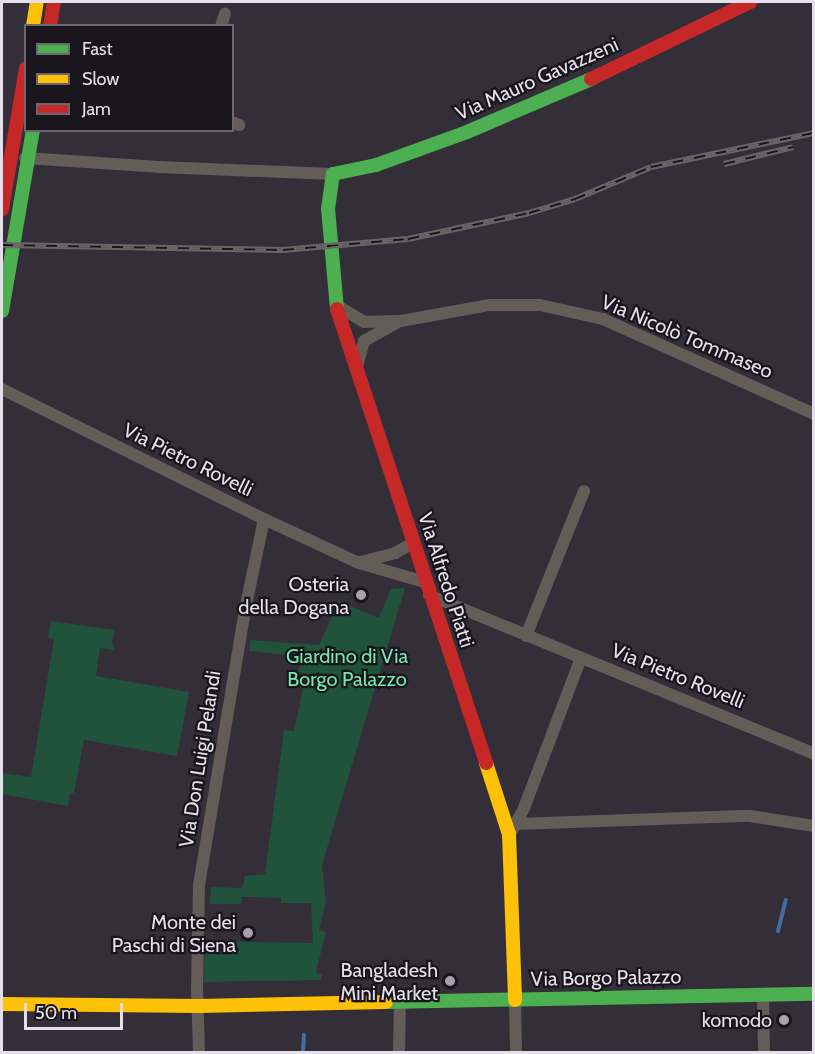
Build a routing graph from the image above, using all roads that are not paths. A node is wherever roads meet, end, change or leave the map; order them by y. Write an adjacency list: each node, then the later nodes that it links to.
1 (37, 2): 5 (main road)
2 (46, 2): 6 (street)
3 (54, 2): 7 (main road)
4 (750, 2): 13 (main road, Via Mauro Gavazzeni)
5 (33, 24)
6 (42, 24)
7 (50, 24)
8 (24, 80): 14 (main road)
9 (24, 132): 12 (street)
10 (33, 132): 16 (main road)
11 (2, 152): 12 (street)
12 (20, 158): 13 (street)
13 (333, 174): 15 (main road, Via Alfredo Piatti)
14 (2, 209)
15 (336, 305): 17 (street, Via Nicolò Tommaseo); 18 (main road, Via Alfredo Piatti)
16 (2, 311)
17 (401, 321): 18 (street, Via Nicolò Tommaseo); 20 (street, Via Nicolò Tommaseo)
18 (357, 367): 23 (main road, Via Alfredo Piatti)
19 (2, 389): 22 (street, Via Pietro Rovelli)
20 (813, 414)
21 (584, 491): 26 (street)
22 (264, 519): 24 (street, Via Pietro Rovelli); 36 (street, Via Don Luigi Pelandi)
23 (413, 543): 24 (street); 25 (main road, Via Alfredo Piatti)
24 (359, 563): 25 (street, Via Pietro Rovelli)
25 (427, 588): 26 (street, Via Pietro Rovelli); 30 (main road, Via Alfredo Piatti)
26 (526, 636): 27 (street, Via Pietro Rovelli)
27 (581, 658): 28 (street, Via Pietro Rovelli); 30 (street)
28 (813, 754)
29 (813, 826): 30 (street)
30 (512, 829): 33 (main road, Via Alfredo Piatti)
31 (813, 994): 32 (main road, Via Borgo Palazzo)
32 (763, 995): 33 (main road, Via Borgo Palazzo); 40 (street)
33 (515, 1000): 34 (main road, Via Borgo Palazzo); 39 (street)
34 (400, 1002): 36 (main road, Via Borgo Palazzo); 38 (street)
35 (2, 1004): 36 (main road, Via Borgo Palazzo)
36 (200, 1006): 37 (street, Via Don Luigi Pelandi)
37 (199, 1053)
38 (399, 1053)
39 (516, 1053)
40 (764, 1053)

